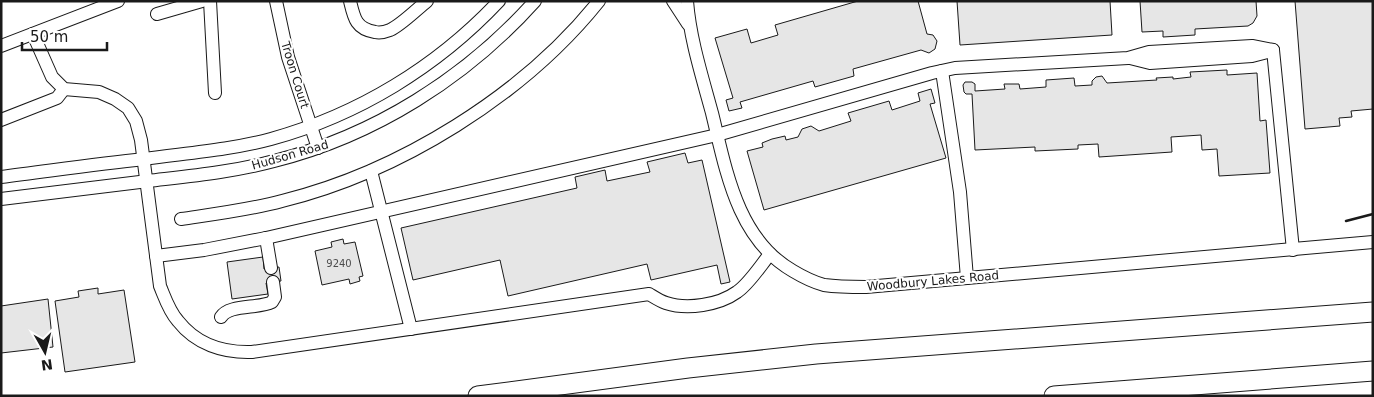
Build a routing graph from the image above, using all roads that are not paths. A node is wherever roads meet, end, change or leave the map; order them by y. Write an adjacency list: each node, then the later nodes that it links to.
1 (118, 1): 14 (street)
2 (202, 1): 12 (street)
3 (210, 1): 18 (street)
4 (276, 1): 20 (street, Troon Court)
5 (350, 1): 6 (street)
6 (427, 1)
7 (498, 1): 20 (street, Hudson Road)
8 (535, 1): 22 (street, Hudson Road)
9 (599, 1): 24 (street)
10 (673, 1): 13 (street)
11 (687, 1): 13 (street, Woodbury Lakes Road)
12 (157, 14)
13 (689, 25): 21 (street, Woodbury Lakes Road)
14 (33, 34): 15 (street); 17 (street)
15 (1, 46)
16 (942, 71): 21 (street); 32 (street); 36 (street)
17 (64, 89): 19 (street); 23 (street)
18 (215, 93)
19 (1, 120)
20 (311, 126): 22 (street, Troon Court); 23 (street, Hudson Road)
21 (717, 135): 28 (street); 33 (street, Woodbury Lakes Road)
22 (318, 148): 26 (street, Hudson Road)
23 (144, 159): 25 (street, Hudson Road); 26 (street)
24 (372, 171): 28 (street); 29 (street)
25 (1, 177)
26 (146, 181): 27 (street, Hudson Road); 34 (street)
27 (1, 199)
28 (382, 212): 30 (street); 40 (street)
29 (181, 219)
30 (266, 238): 34 (street); 35 (street)
31 (1373, 242): 32 (street, Woodbury Lakes Road)
32 (1293, 250): 36 (street, Woodbury Lakes Road)
33 (770, 254): 36 (street, Woodbury Lakes Road); 40 (street)
34 (156, 256): 40 (street)
35 (271, 268)
36 (967, 278)
37 (273, 282): 39 (street)
38 (1373, 312): 44 (highway)
39 (220, 317)
40 (411, 329)
41 (1373, 371): 42 (highway)
42 (1308, 377): 43 (highway); 45 (highway)
43 (1373, 378)
44 (478, 396)
45 (1054, 396)

